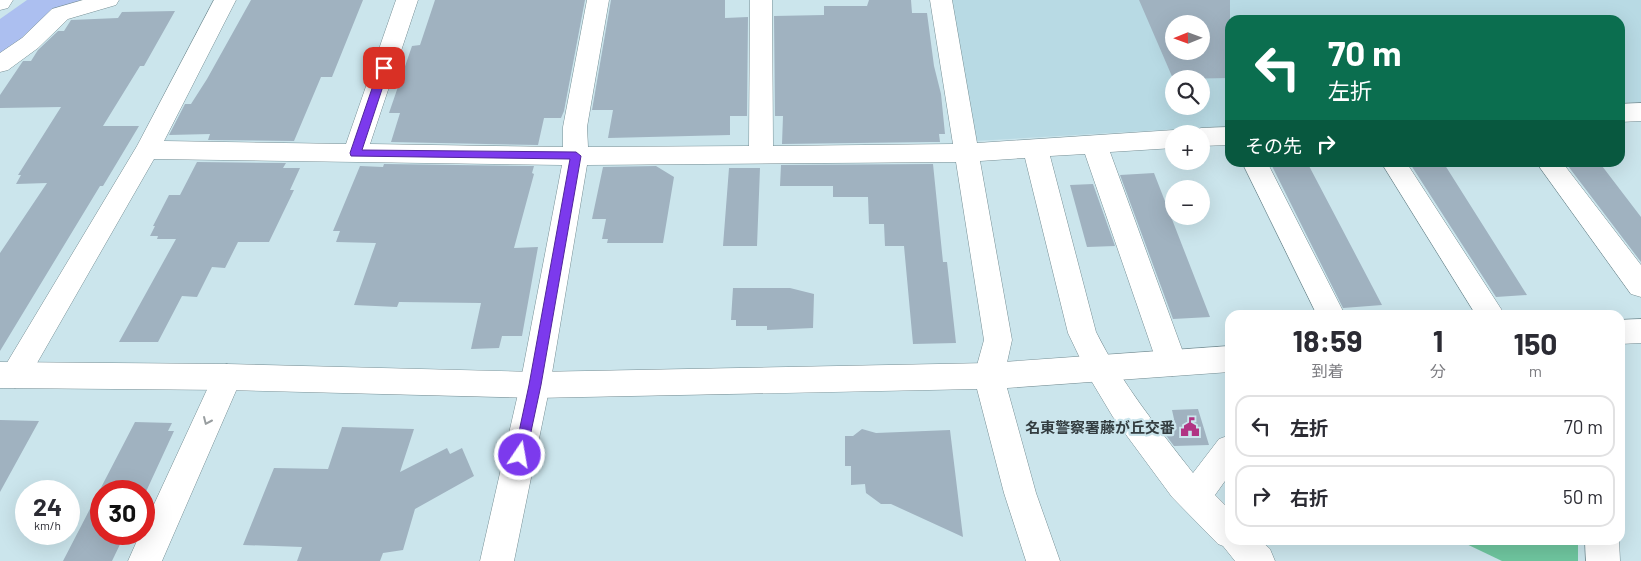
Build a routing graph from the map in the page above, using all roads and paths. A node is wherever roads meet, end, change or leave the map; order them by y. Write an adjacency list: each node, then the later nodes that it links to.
1 (108, 0): 7 (street)
2 (225, 0): 15 (street)
3 (408, 0): 16 (street)
4 (598, 0): 19 (street)
5 (762, 0): 18 (street)
6 (941, 0): 17 (street)
7 (0, 64)
8 (1641, 112): 9 (street)
9 (1625, 113)
10 (1225, 136): 11 (street)
11 (1210, 137)
12 (1165, 140): 13 (street)
13 (1094, 144): 14 (street); 29 (street)
14 (1035, 147): 17 (street); 30 (street)
15 (147, 150): 16 (street); 31 (street)
16 (355, 153): 19 (street)
17 (965, 153): 18 (street); 32 (street)
18 (761, 155): 19 (street)
19 (576, 156): 34 (street)
20 (1257, 167): 24 (street)
21 (1396, 167): 25 (street)
22 (1552, 167): 23 (street)
23 (1641, 286)
24 (1328, 310)
25 (1488, 310)
26 (1641, 331): 27 (street)
27 (1625, 332)
28 (1225, 360): 29 (street)
29 (1172, 363): 30 (street)
30 (1100, 368): 32 (street); 36 (street)
31 (7, 375): 33 (street)
32 (989, 376): 34 (street); 42 (street)
33 (227, 377): 34 (street); 40 (street, one-way to 40)
34 (535, 385): 41 (street)
35 (1225, 456): 36 (street)
36 (1194, 497): 37 (street)
37 (1225, 528)
38 (1242, 545): 43 (street)
39 (1602, 545): 44 (street)
40 (145, 561)
41 (497, 561)
42 (1043, 561)
43 (1258, 561)
44 (1603, 561)

